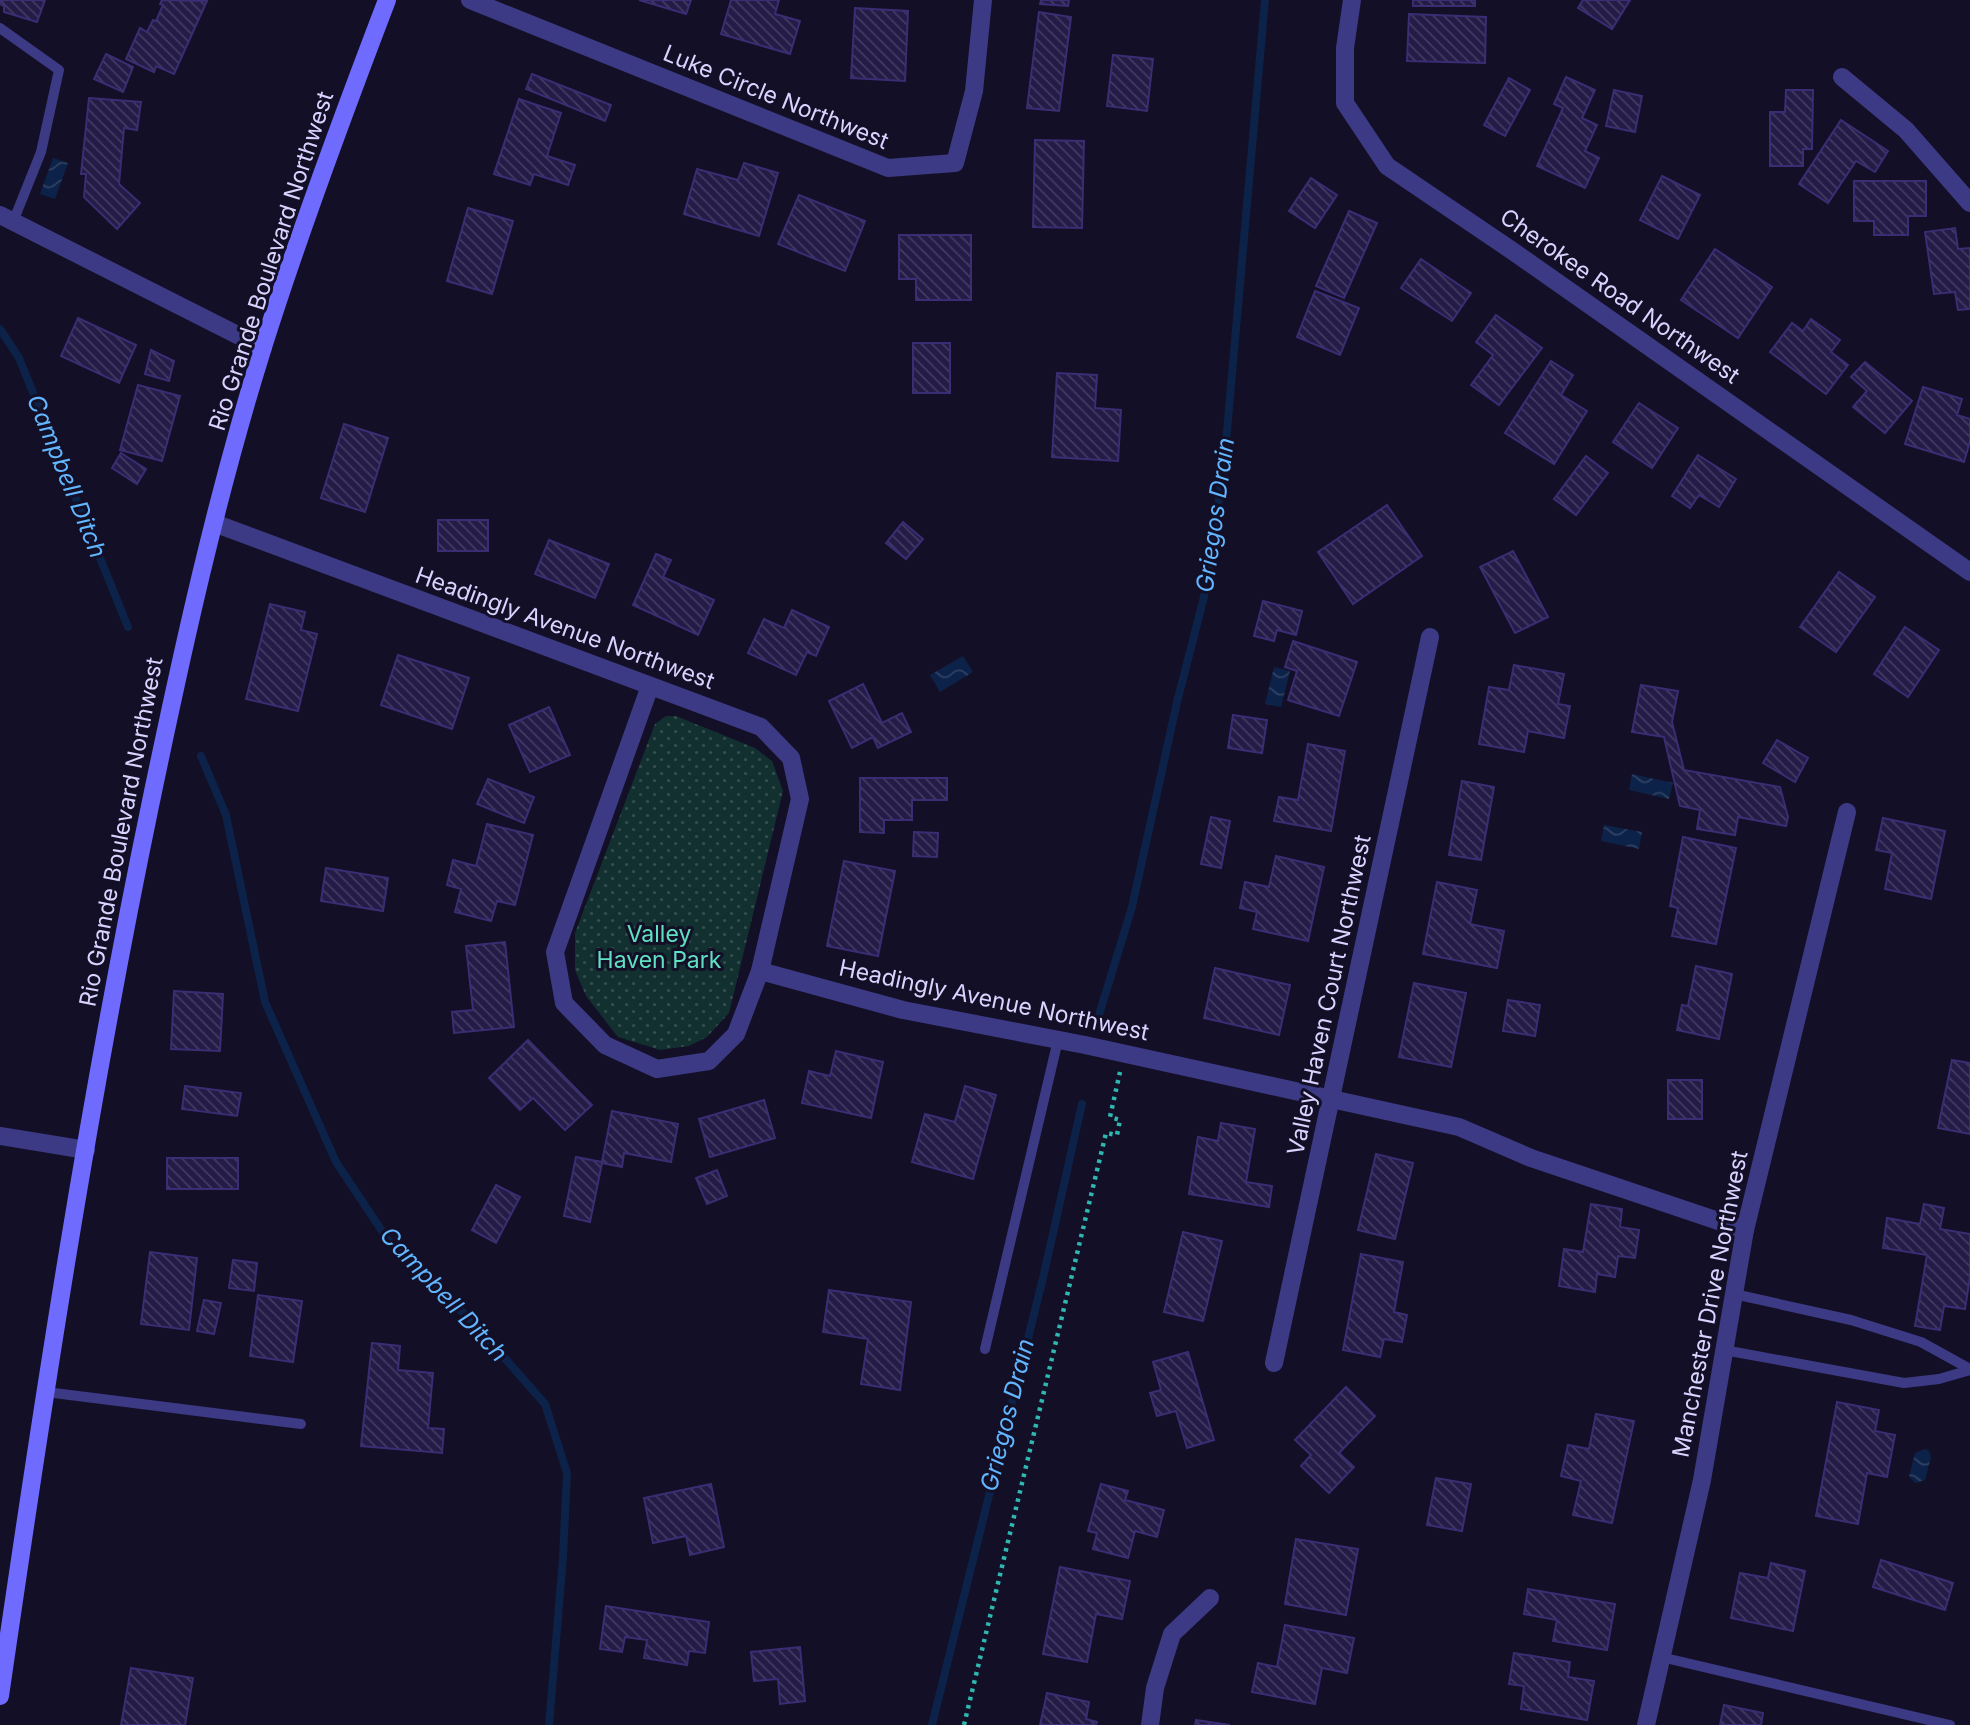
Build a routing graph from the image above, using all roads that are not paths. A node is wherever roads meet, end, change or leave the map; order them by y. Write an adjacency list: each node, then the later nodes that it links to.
1 (387, 0): 9 (main road, Rio Grande Boulevard Northwest)
2 (470, 0): 3 (street, Luke Circle Northwest)
3 (983, 0)
4 (1352, 0): 11 (street, Cherokee Road Northwest)
5 (0, 28): 8 (lane)
6 (1842, 77): 7 (street)
7 (1970, 203)
8 (7, 219): 9 (street)
9 (263, 348): 10 (main road, Rio Grande Boulevard Northwest)
10 (214, 523): 13 (street, Headingly Avenue Northwest); 19 (main road, Rio Grande Boulevard Northwest)
11 (1970, 572)
12 (1430, 637): 17 (street, Valley Haven Court Northwest)
13 (650, 686): 15 (street, Headingly Avenue Northwest); 15 (street)
14 (1847, 812): 20 (street, Manchester Drive Northwest)
15 (760, 971): 16 (street, Headingly Avenue Northwest)
16 (1058, 1040): 17 (street, Headingly Avenue Northwest); 22 (lane)
17 (1332, 1100): 20 (street, Headingly Avenue Northwest); 24 (street, Valley Haven Court Northwest)
18 (0, 1136): 19 (street)
19 (86, 1150): 26 (main road, Rio Grande Boulevard Northwest)
20 (1745, 1230): 21 (street, Manchester Drive Northwest)
21 (1734, 1294): 23 (street, Manchester Drive Northwest); 25 (lane)
22 (985, 1349)
23 (1724, 1350): 25 (lane); 29 (street, Manchester Drive Northwest)
24 (1274, 1363)
25 (1970, 1370)
26 (46, 1392): 27 (lane); 30 (main road, Rio Grande Boulevard Northwest)
27 (301, 1424)
28 (1210, 1598): 31 (street)
29 (1661, 1657): 32 (street, Manchester Drive Northwest); 33 (lane)
30 (0, 1696)
31 (1150, 1725)
32 (1646, 1725)
33 (1950, 1725)

